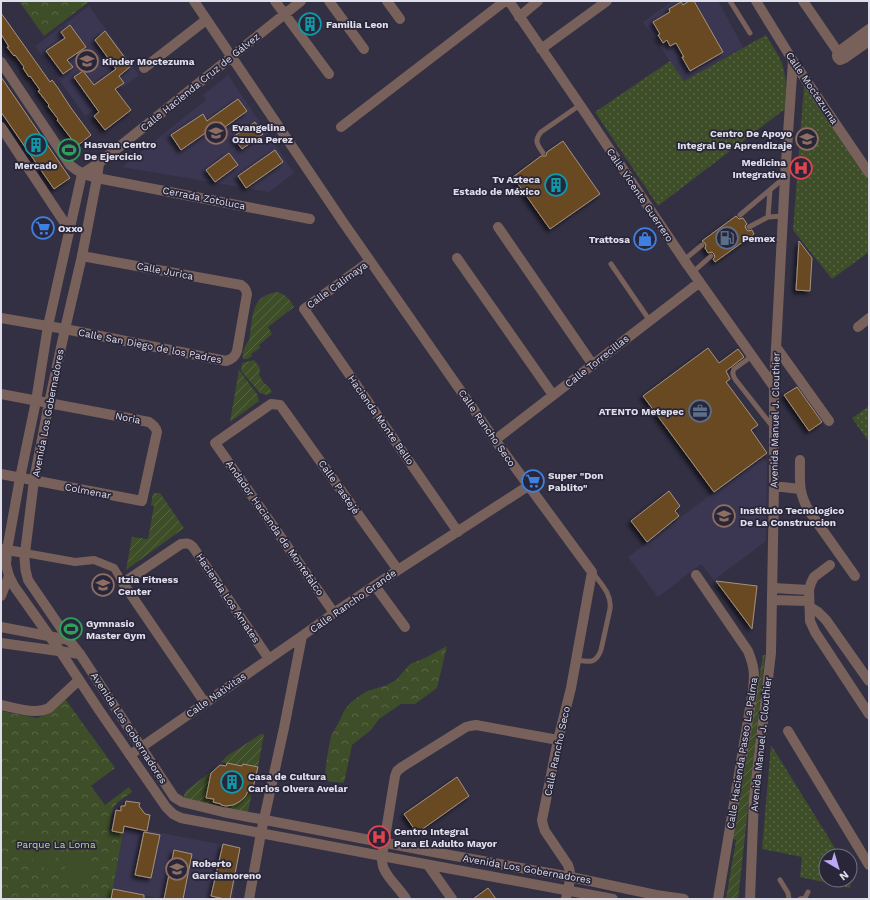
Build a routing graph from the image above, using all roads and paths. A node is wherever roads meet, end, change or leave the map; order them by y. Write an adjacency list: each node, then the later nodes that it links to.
1 (194, 1): 16 (street, Calle Rancho Seco)
2 (275, 1): 13 (street)
3 (301, 1): 13 (street, Calle Hacienda Cruz de Gálvez)
4 (330, 1): 20 (street)
5 (387, 1): 15 (street)
6 (505, 1): 30 (street)
7 (508, 1): 14 (street, Calle Vicente Guerrero)
8 (538, 1): 14 (street)
9 (607, 1): 21 (street)
10 (730, 1): 18 (lane)
11 (756, 1): 24 (street, Calle Moctezuma)
12 (803, 1): 22 (street)
13 (284, 14): 23 (street, Calle Hacienda Cruz de Gálvez); 27 (street)
14 (519, 17): 21 (street, Calle Vicente Guerrero)
15 (400, 19)
16 (206, 20): 23 (street, Calle Rancho Seco); 26 (street)
17 (869, 30): 22 (street)
18 (750, 33)
19 (869, 41): 22 (street)
20 (364, 49)
21 (541, 49): 28 (street, Calle Vicente Guerrero)
22 (838, 52)
23 (232, 57): 32 (street, Calle Hacienda Cruz de Gálvez); 50 (street, Calle Rancho Seco)
24 (793, 61): 33 (street, Calle Moctezuma); 35 (street, Avenida Manuel J. Clouthier)
25 (1, 62): 34 (street)
26 (144, 68)
27 (330, 74)
28 (580, 105): 31 (lane); 49 (street, Calle Vicente Guerrero)
29 (1, 127): 44 (street)
30 (341, 127)
31 (543, 153)
32 (99, 163): 34 (street, Calle Hacienda Cruz de Gálvez); 36 (street)
33 (869, 173)
34 (82, 174): 36 (street); 44 (street, Avenida Los Gobernadores)
35 (785, 177): 37 (lane); 39 (street, Avenida Manuel J. Clouthier)
36 (97, 178): 41 (street, Cerrada Zotoluca); 46 (street, Avenida Los Gobernadores)
37 (770, 190): 38 (lane); 40 (lane)
38 (740, 215)
39 (783, 216): 40 (lane); 61 (street, Avenida Manuel J. Clouthier)
40 (768, 217): 43 (lane)
41 (310, 219)
42 (498, 227): 64 (street)
43 (749, 227)
44 (70, 231): 58 (street, Avenida Los Gobernadores)
45 (702, 245): 49 (lane)
46 (82, 256): 60 (street, Avenida Los Gobernadores); 63 (street, Calle Jurica)
47 (711, 256): 52 (lane)
48 (457, 258): 67 (street)
49 (684, 260): 52 (street, Calle Vicente Guerrero)
50 (370, 261): 54 (street, Calle Calimaya); 72 (street, Calle Rancho Seco)
51 (611, 264): 57 (lane)
52 (693, 272): 53 (street, Calle Vicente Guerrero)
53 (700, 282): 57 (street, Calle Torrecillas); 62 (street, Calle Vicente Guerrero)
54 (304, 309): 82 (street, Hacienda Monte Bello)
55 (1, 318): 58 (street, Calle San Diego de los Padres)
56 (869, 318): 59 (street)
57 (650, 321): 64 (street, Calle Torrecillas)
58 (48, 326): 60 (street, Calle San Diego de los Padres); 68 (street, Avenida Los Gobernadores)
59 (858, 327)
60 (64, 329): 63 (street, Calle San Diego de los Padres); 69 (street, Avenida Los Gobernadores)
61 (776, 347): 65 (street, Avenida Manuel J. Clouthier); 70 (street)
62 (752, 356): 65 (street, Calle Vicente Guerrero); 71 (lane)
63 (235, 357)
64 (593, 365): 67 (street, Calle Torrecillas)
65 (774, 387): 71 (street, Avenida Manuel J. Clouthier)
66 (1, 394): 68 (street)
67 (553, 395): 72 (street, Calle Torrecillas)
68 (36, 401): 69 (street); 76 (street, Avenida Los Gobernadores)
69 (49, 403): 77 (street, Avenida Los Gobernadores); 81 (street, Noria)
70 (829, 421)
71 (774, 428): 79 (street, Avenida Manuel J. Clouthier)
72 (495, 440): 78 (street, Calle Rancho Seco)
73 (215, 443): 86 (street, Calle Pastejé); 98 (street, Andador Hacienda de Montefalco)
74 (800, 460): 80 (street)
75 (1, 474): 76 (street, Colmenar)
76 (20, 478): 77 (street, Colmenar); 83 (street, Avenida Los Gobernadores)
77 (34, 480): 81 (street, Colmenar); 84 (street, Avenida Los Gobernadores)
78 (528, 486): 82 (street, Calle Rancho Grande); 87 (street, Calle Rancho Seco)
79 (774, 486): 80 (street); 93 (street, Avenida Manuel J. Clouthier)
80 (800, 489): 90 (street)
81 (142, 501)
82 (458, 532): 86 (street, Calle Rancho Grande)
83 (4, 550): 84 (street); 89 (street, Avenida Los Gobernadores)
84 (25, 553): 91 (street); 103 (street, Avenida Los Gobernadores)
85 (830, 565): 94 (street)
86 (398, 570): 92 (street, Calle Rancho Grande)
87 (592, 572): 108 (street, Calle Rancho Seco); 108 (lane)
88 (696, 575): 133 (street, Calle Hacienda Paseo La Palma)
89 (9, 576): 95 (street); 102 (street, Avenida Los Gobernadores)
90 (855, 576)
91 (123, 583): 107 (street, Hacienda Los Amates); 111 (street)
92 (375, 586): 98 (street, Calle Rancho Grande); 100 (street)
93 (773, 588): 94 (street); 96 (street, Avenida Manuel J. Clouthier)
94 (809, 590): 97 (street)
95 (1, 596)
96 (772, 600): 97 (street); 134 (street, Avenida Manuel J. Clouthier)
97 (809, 604): 110 (street); 113 (street)
98 (334, 613): 101 (street, Calle Rancho Grande)
99 (1, 627): 102 (street)
100 (405, 627)
101 (302, 636): 107 (street, Calle Nativitas); 118 (street, Calle Rancho Grande)
102 (50, 637): 103 (street); 105 (street, Avenida Los Gobernadores)
103 (69, 640): 106 (street, Avenida Los Gobernadores)
104 (1, 643): 105 (street)
105 (60, 651): 106 (street); 109 (street, Avenida Los Gobernadores)
106 (80, 654): 116 (street, Avenida Los Gobernadores)
107 (269, 659): 111 (street, Calle Nativitas)
108 (576, 660): 115 (street, Calle Rancho Seco)
109 (79, 680): 112 (street); 117 (street, Avenida Los Gobernadores)
110 (869, 681)
111 (205, 703): 116 (street, Calle Nativitas)
112 (1, 705)
113 (869, 714)
114 (788, 731): 123 (street)
115 (558, 740): 120 (street); 124 (street, Calle Rancho Seco)
116 (141, 746): 117 (street, Calle Nativitas); 118 (street, Avenida Los Gobernadores)
117 (130, 754): 119 (street, Avenida Los Gobernadores)
118 (264, 820): 119 (street, Calle Rancho Grande); 120 (street, Avenida Los Gobernadores)
119 (261, 833): 121 (street, Avenida Los Gobernadores); 128 (street, Calle Rancho Grande)
120 (384, 843): 121 (street); 124 (street, Avenida Los Gobernadores)
121 (382, 856): 122 (street, Avenida Los Gobernadores); 129 (street)
122 (428, 865): 127 (street, Avenida Los Gobernadores); 130 (street)
123 (869, 865)
124 (571, 876): 127 (street); 132 (street, Avenida Los Gobernadores)
125 (780, 880): 135 (lane)
126 (808, 892): 136 (lane)
127 (567, 895): 131 (street, Avenida Los Gobernadores)
128 (249, 899)
129 (406, 899)
130 (452, 899)
131 (613, 899)
132 (684, 899)
133 (718, 899)
134 (750, 899)
135 (789, 899)
136 (800, 899)

